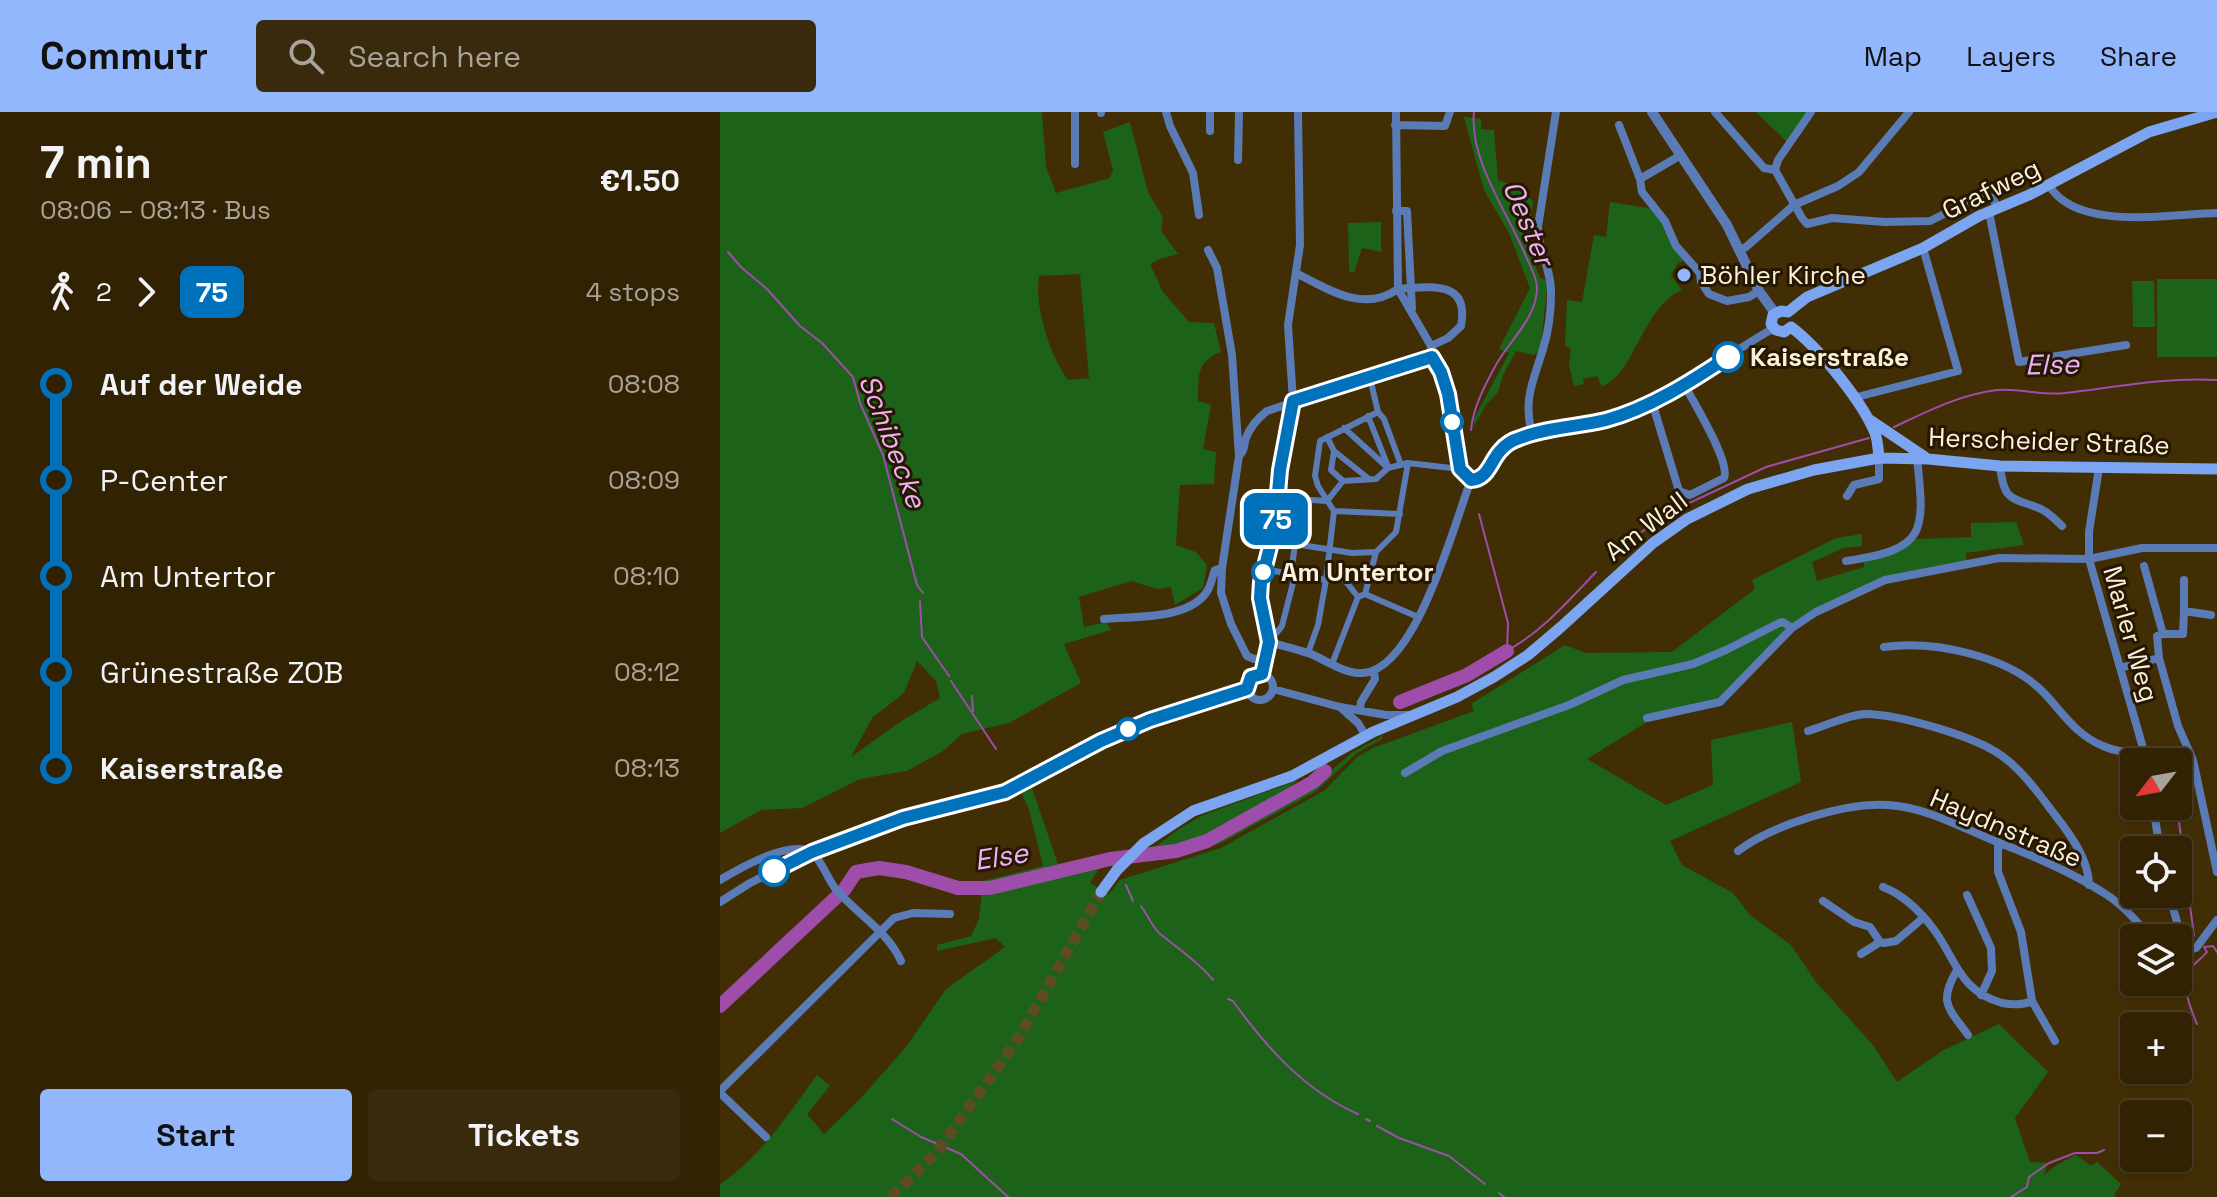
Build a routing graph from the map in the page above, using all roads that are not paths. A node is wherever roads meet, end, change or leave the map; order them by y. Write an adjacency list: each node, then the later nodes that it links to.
1 (1075, 112): 21 (street)
2 (1166, 112): 29 (street)
3 (1210, 112): 18 (street)
4 (1239, 112): 20 (street)
5 (1298, 112): 33 (street)
6 (1396, 112): 14 (street)
7 (1450, 112): 17 (street)
8 (1556, 112): 55 (street)
9 (1652, 112): 19 (street)
10 (1715, 112): 22 (street)
11 (1811, 112): 22 (street)
12 (1909, 112): 25 (street)
13 (2217, 112): 24 (main road, Grafweg)
14 (1395, 125): 17 (street); 27 (street)
15 (1456, 125): 17 (street)
16 (1619, 125): 23 (street)
17 (1445, 126)
18 (1210, 131)
19 (1681, 155): 23 (street); 32 (street)
20 (1238, 160)
21 (1075, 164)
22 (1775, 170): 25 (street)
23 (1640, 179): 36 (street)
24 (2049, 185): 26 (main road, Grafweg); 28 (street)
25 (1794, 205): 26 (street); 32 (street)
26 (1993, 210): 30 (main road, Grafweg); 42 (street)
27 (1396, 211): 34 (street); 35 (street)
28 (2217, 213)
29 (1199, 215)
30 (1923, 248): 38 (main road, Grafweg); 47 (street)
31 (1208, 250): 58 (street)
32 (1739, 250): 36 (street)
33 (1296, 273): 35 (street); 48 (street)
34 (1410, 288): 35 (street); 37 (street); 43 (street)
35 (1398, 289): 37 (street)
36 (1759, 291): 39 (street)
37 (1412, 310): 43 (street)
38 (1788, 312): 39 (main road, Grafweg); 40 (main road)
39 (1775, 313): 41 (main road)
40 (1791, 327): 41 (main road); 47 (main road)
41 (1774, 328): 46 (street)
42 (2126, 345)
43 (1431, 346): 44 (street)
44 (1432, 357): 45 (street); 65 (street)
45 (1370, 378): 48 (street); 50 (street)
46 (1684, 384): 49 (street); 49 (street)
47 (1853, 398): 52 (main road)
48 (1293, 401): 58 (street); 73 (street)
49 (1652, 402): 55 (street)
50 (1378, 412): 51 (street); 61 (street)
51 (1368, 416): 53 (street); 63 (street)
52 (1866, 417): 54 (main road); 59 (main road)
53 (1344, 428): 56 (street); 63 (street)
54 (1885, 430): 59 (main road); 60 (main road)
55 (1532, 434): 70 (street)
56 (1327, 437): 57 (street); 68 (street)
57 (1334, 451): 67 (street); 69 (street)
58 (1239, 456): 84 (street)
59 (1879, 458): 60 (main road, Herscheider Straße); 72 (street); 109 (main road, Am Wall)
60 (1922, 458): 62 (main road, Herscheider Straße); 82 (street)
61 (1404, 464): 63 (street); 65 (street); 76 (street)
62 (2000, 466): 64 (main road, Herscheider Straße); 77 (street)
63 (1388, 468): 69 (street)
64 (2099, 468): 66 (main road, Herscheider Straße); 81 (street, Marler Weg)
65 (1460, 469): 70 (street)
66 (2217, 469)
67 (1331, 470): 68 (street); 71 (street)
68 (1315, 476): 74 (street)
69 (1369, 480): 71 (street)
70 (1471, 480): 92 (street)
71 (1343, 481): 74 (street)
72 (1847, 496)
73 (1279, 498): 74 (street); 85 (street)
74 (1327, 501): 75 (street)
75 (1334, 511): 76 (street); 79 (street)
76 (1400, 514): 80 (street)
77 (2062, 526)
78 (2217, 548): 81 (street)
79 (1331, 550): 80 (street); 86 (street); 87 (street)
80 (1376, 552): 89 (street)
81 (2089, 559): 94 (street); 102 (street, Marler Weg)
82 (1846, 561)
83 (2144, 566): 95 (street)
84 (1222, 568): 93 (street); 100 (street)
85 (1264, 569): 86 (street); 96 (street)
86 (1293, 575): 87 (street); 96 (street)
87 (1330, 578): 89 (street); 98 (street)
88 (2184, 580): 90 (street)
89 (1362, 596): 92 (street); 101 (street)
90 (2184, 611): 91 (street); 95 (street)
91 (2211, 615)
92 (1418, 617): 103 (street)
93 (1104, 619)
94 (1792, 628): 110 (street); 117 (street)
95 (2163, 634): 99 (street)
96 (1269, 642): 98 (street); 100 (street)
97 (1884, 647): 115 (street)
98 (1308, 653): 101 (street)
99 (2159, 658): 102 (street); 114 (street)
100 (1266, 659): 104 (street)
101 (1332, 664): 103 (street)
102 (2120, 668): 113 (street, Marler Weg)
103 (1374, 671): 108 (street)
104 (1262, 674): 105 (street); 106 (street)
105 (1247, 689): 106 (street); 120 (street)
106 (1273, 689): 107 (street, Am Wall)
107 (1340, 707): 108 (street, Am Wall); 112 (street)
108 (1360, 709): 109 (street, Am Wall); 112 (street)
109 (1415, 715): 112 (main road, Am Wall)
110 (1647, 718)
111 (1808, 731): 123 (street)
112 (1370, 734): 125 (main road, Am Wall)
113 (2144, 748)
114 (2187, 748)
115 (2120, 751)
116 (2192, 758): 121 (street)
117 (1405, 773)
118 (1998, 842): 119 (street, Haydnstraße); 123 (street, Haydnstraße); 140 (street)
119 (1738, 851)
120 (812, 852): 122 (street); 128 (street); 133 (street)
121 (2217, 872)
122 (720, 880)
123 (2089, 885): 132 (street, Haydnstraße)
124 (1883, 887): 130 (street)
125 (1101, 892)
126 (1967, 895): 139 (street)
127 (1823, 901): 134 (street)
128 (720, 902)
129 (950, 914): 133 (street)
130 (1923, 918): 134 (street); 138 (street)
131 (2217, 920): 135 (street)
132 (2139, 924)
133 (880, 931): 137 (street); 143 (street)
134 (1880, 942): 136 (street)
135 (2192, 947)
136 (1861, 954)
137 (901, 961)
138 (1957, 970): 139 (street); 141 (street)
139 (1981, 995): 140 (street)
140 (2032, 1001): 142 (street)
141 (1968, 1035)
142 (2055, 1041)
143 (720, 1092): 144 (street)
144 (766, 1137)

